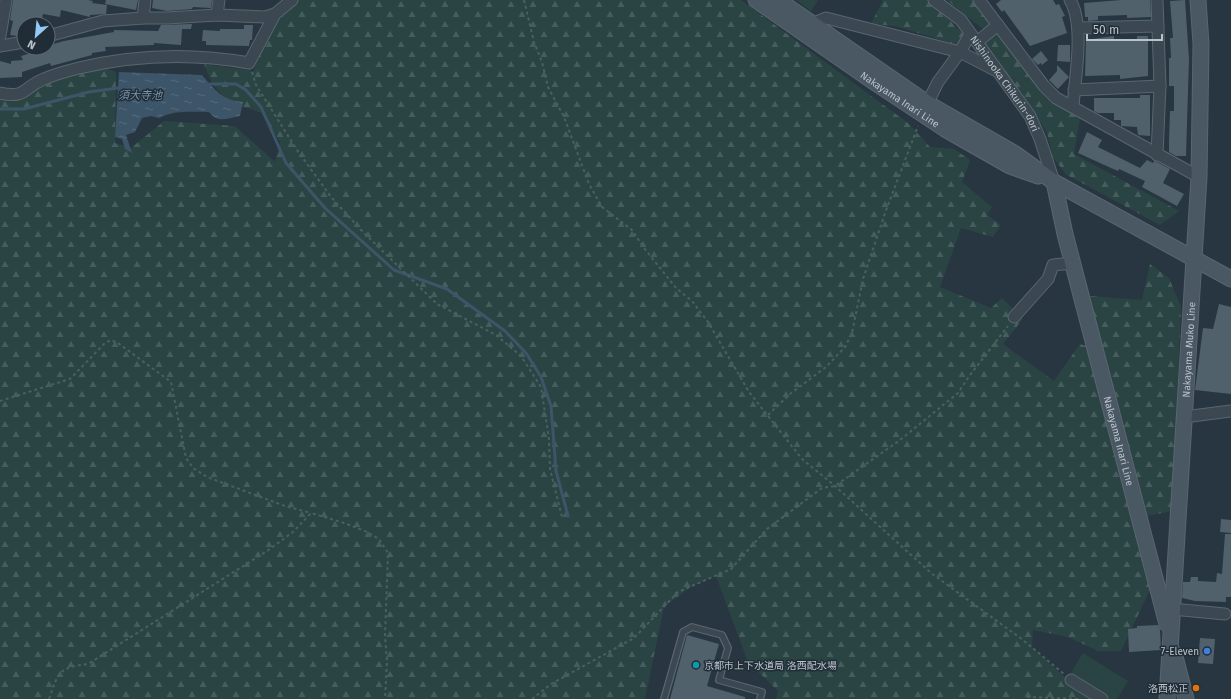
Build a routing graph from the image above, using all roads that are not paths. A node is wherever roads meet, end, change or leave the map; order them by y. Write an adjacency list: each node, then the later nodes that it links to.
1 (6, 0): 20 (street)
2 (145, 0): 14 (street)
3 (219, 0): 13 (street)
4 (292, 0): 12 (street)
5 (756, 0): 30 (main road, Nakayama Inari Line)
6 (778, 0): 15 (main road, Nakayama Inari Line)
7 (934, 0): 21 (street, Nishinooka Chikurin-dori)
8 (979, 0): 16 (street)
9 (1070, 0): 18 (street)
10 (1157, 0): 17 (street)
11 (1198, 0): 32 (main road, Nakayama Muko Line)
12 (275, 14): 13 (street); 28 (street)
13 (217, 15): 14 (street)
14 (143, 18): 19 (street)
15 (812, 24): 24 (street); 30 (main road, Nakayama Inari Line)
16 (998, 25): 21 (street); 29 (street)
17 (1158, 26): 18 (street); 26 (street)
18 (1078, 28): 27 (street)
19 (56, 34)
20 (0, 36)
21 (973, 38): 24 (street); 25 (street, Nishinooka Chikurin-dori)
22 (16, 43): 23 (street)
23 (0, 46)
24 (960, 52): 25 (street); 30 (street)
25 (999, 72): 33 (street, Nishinooka Chikurin-dori)
26 (1160, 86): 27 (street); 31 (street)
27 (1074, 90): 29 (street)
28 (0, 93)
29 (1073, 106): 31 (street)
30 (925, 109): 33 (main road, Nakayama Inari Line)
31 (1158, 156): 32 (street)
32 (1199, 177): 34 (main road, Nakayama Muko Line)
33 (1054, 182): 34 (main road); 35 (main road, Nakayama Inari Line)
34 (1194, 259): 36 (main road); 39 (main road, Nakayama Muko Line)
35 (1073, 262): 37 (street); 42 (main road, Nakayama Inari Line)
36 (1231, 279)
37 (1014, 317)
38 (1231, 411): 39 (street)
39 (1184, 417): 40 (main road, Nakayama Muko Line)
40 (1172, 609): 41 (street); 42 (main road, Nakayama Muko Line)
41 (1225, 614)
42 (1171, 640): 47 (main road, Nakayama Muko Line); 48 (main road, Nakayama Inari Line)
43 (1071, 680): 44 (street)
44 (1101, 698)
45 (664, 699): 46 (lane)
46 (760, 699)
47 (1167, 699)
48 (1186, 699)

